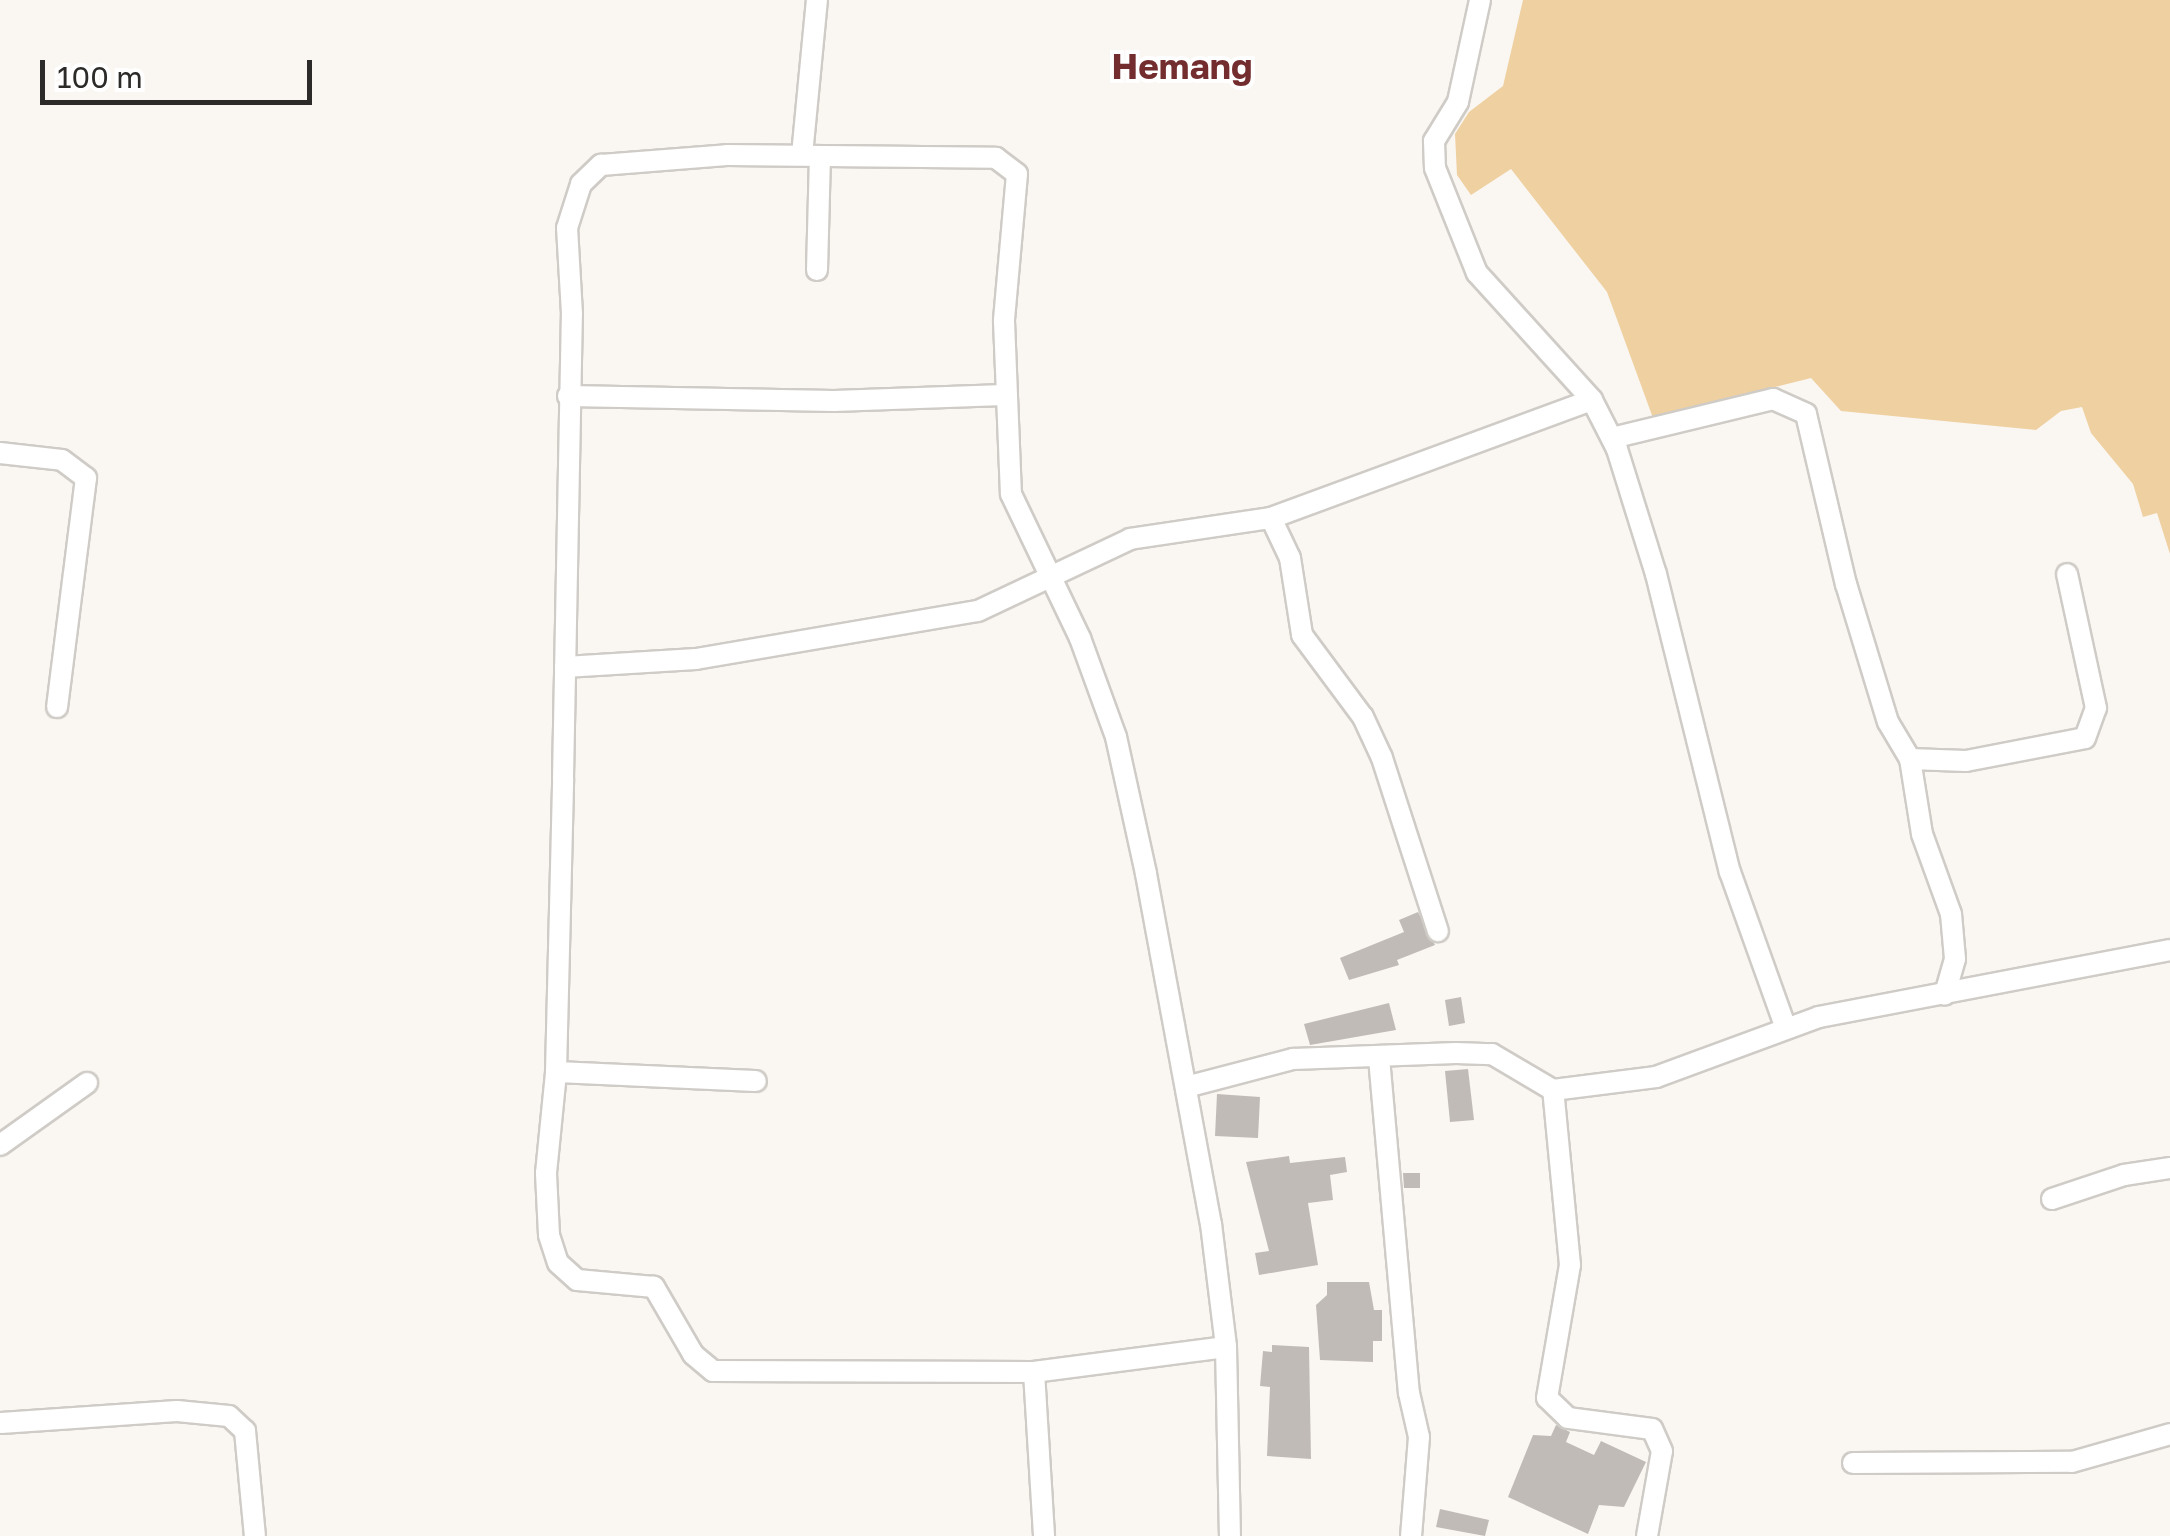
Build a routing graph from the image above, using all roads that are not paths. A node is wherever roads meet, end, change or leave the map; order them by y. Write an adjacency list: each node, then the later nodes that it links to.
1 (817, 0): 3 (street)
2 (1480, 0): 7 (street)
3 (811, 155): 4 (street); 5 (street); 6 (street)
4 (818, 270)
5 (1004, 395): 6 (street); 11 (street)
6 (568, 396): 13 (street)
7 (1592, 400): 8 (street); 10 (street)
8 (1612, 438): 15 (street); 19 (street)
9 (0, 453): 14 (street)
10 (1271, 518): 11 (street); 16 (street)
11 (1050, 574): 13 (street); 24 (street)
12 (2067, 574): 15 (street)
13 (565, 667): 21 (street)
14 (57, 707)
15 (1910, 760): 18 (street)
16 (1438, 931)
17 (2170, 950): 18 (street)
18 (1946, 995): 19 (street)
19 (1785, 1026): 25 (street)
20 (1380, 1058): 24 (street); 25 (street); 38 (street)
21 (556, 1072): 22 (street); 30 (street)
22 (756, 1081)
23 (87, 1083): 26 (street)
24 (1186, 1088): 29 (street)
25 (1553, 1090): 39 (street)
26 (0, 1145)
27 (2170, 1168): 28 (street)
28 (2052, 1199)
29 (1226, 1347): 30 (street); 37 (street)
30 (1034, 1372): 36 (street)
31 (0, 1421): 32 (street); 35 (street)
32 (0, 1434)
33 (2170, 1434): 34 (street)
34 (1853, 1462)
35 (255, 1536)
36 (1044, 1536)
37 (1230, 1536)
38 (1412, 1536)
39 (1647, 1536)

